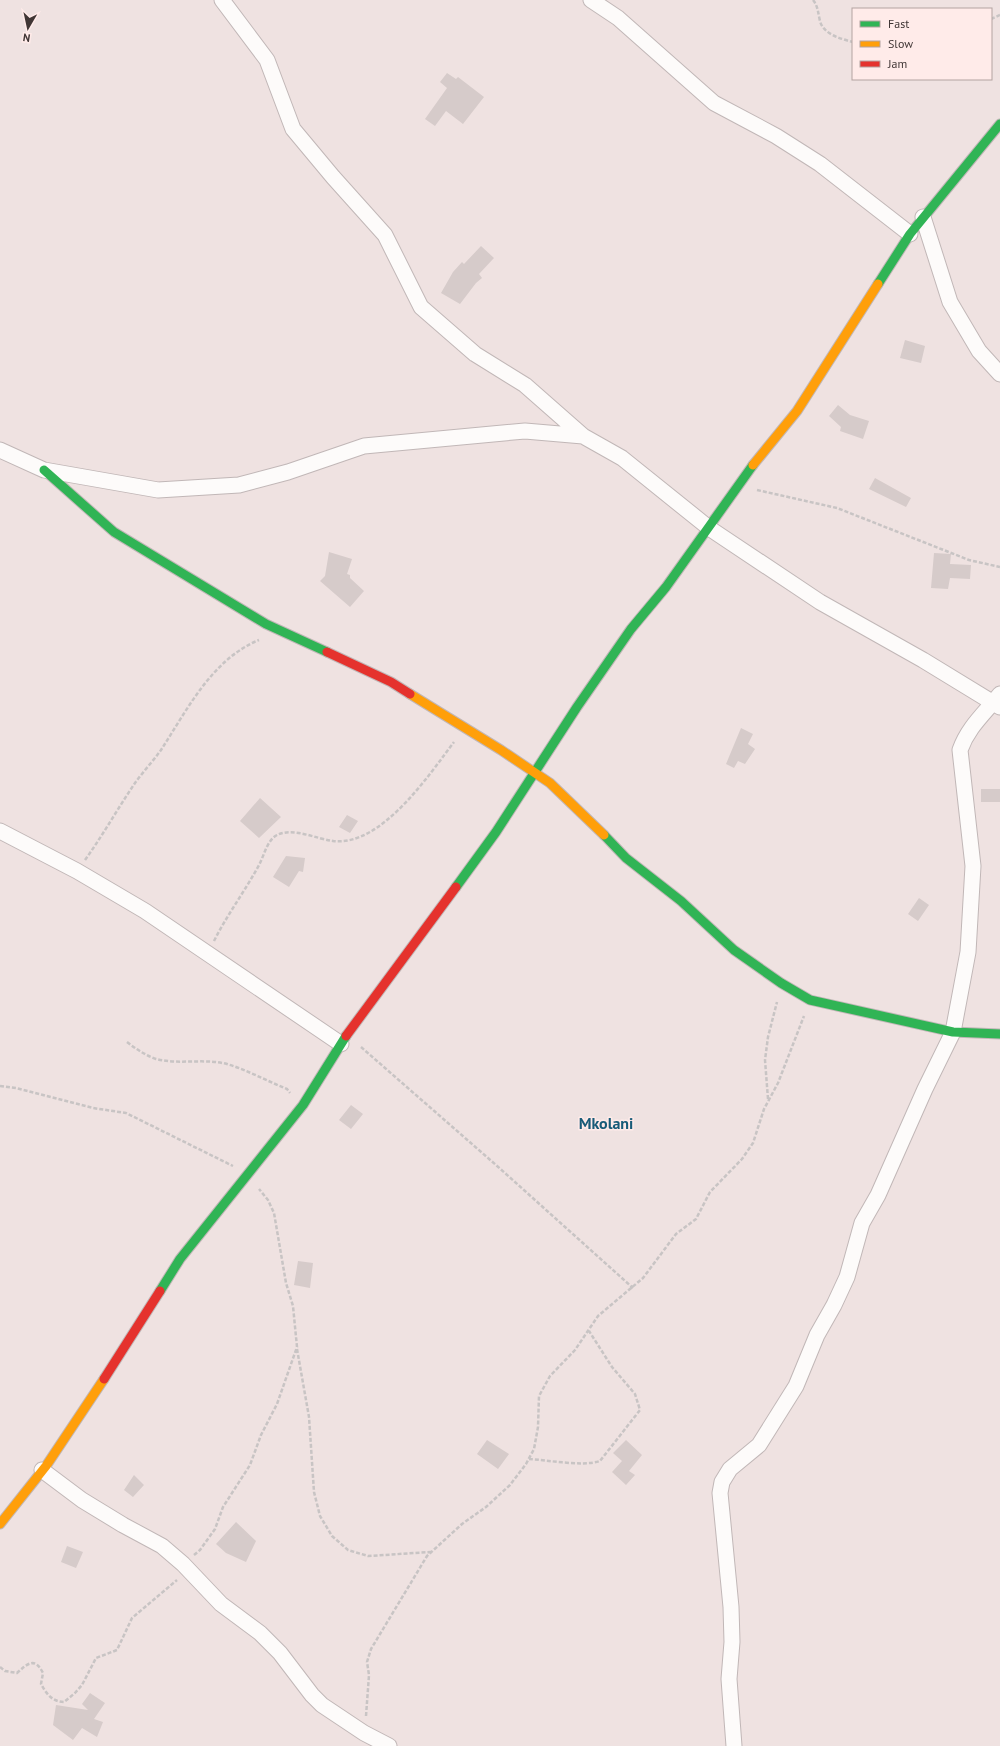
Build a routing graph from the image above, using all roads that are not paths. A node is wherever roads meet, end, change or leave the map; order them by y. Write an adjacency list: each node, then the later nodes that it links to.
1 (222, 0): 7 (street)
2 (591, 0): 5 (street)
3 (1000, 124): 4 (street)
4 (923, 217): 5 (street); 6 (street)
5 (910, 234): 10 (street)
6 (1000, 374)
7 (583, 436): 9 (street); 10 (street)
8 (0, 450): 9 (street)
9 (44, 470): 12 (street)
10 (709, 528): 11 (street); 12 (street)
11 (998, 701): 14 (street)
12 (534, 773): 14 (street); 16 (street)
13 (0, 831): 16 (street)
14 (953, 1032): 15 (street); 20 (street)
15 (1000, 1034)
16 (343, 1040): 17 (street)
17 (42, 1470): 18 (street); 19 (street)
18 (0, 1524)
19 (384, 1745)
20 (734, 1746)

